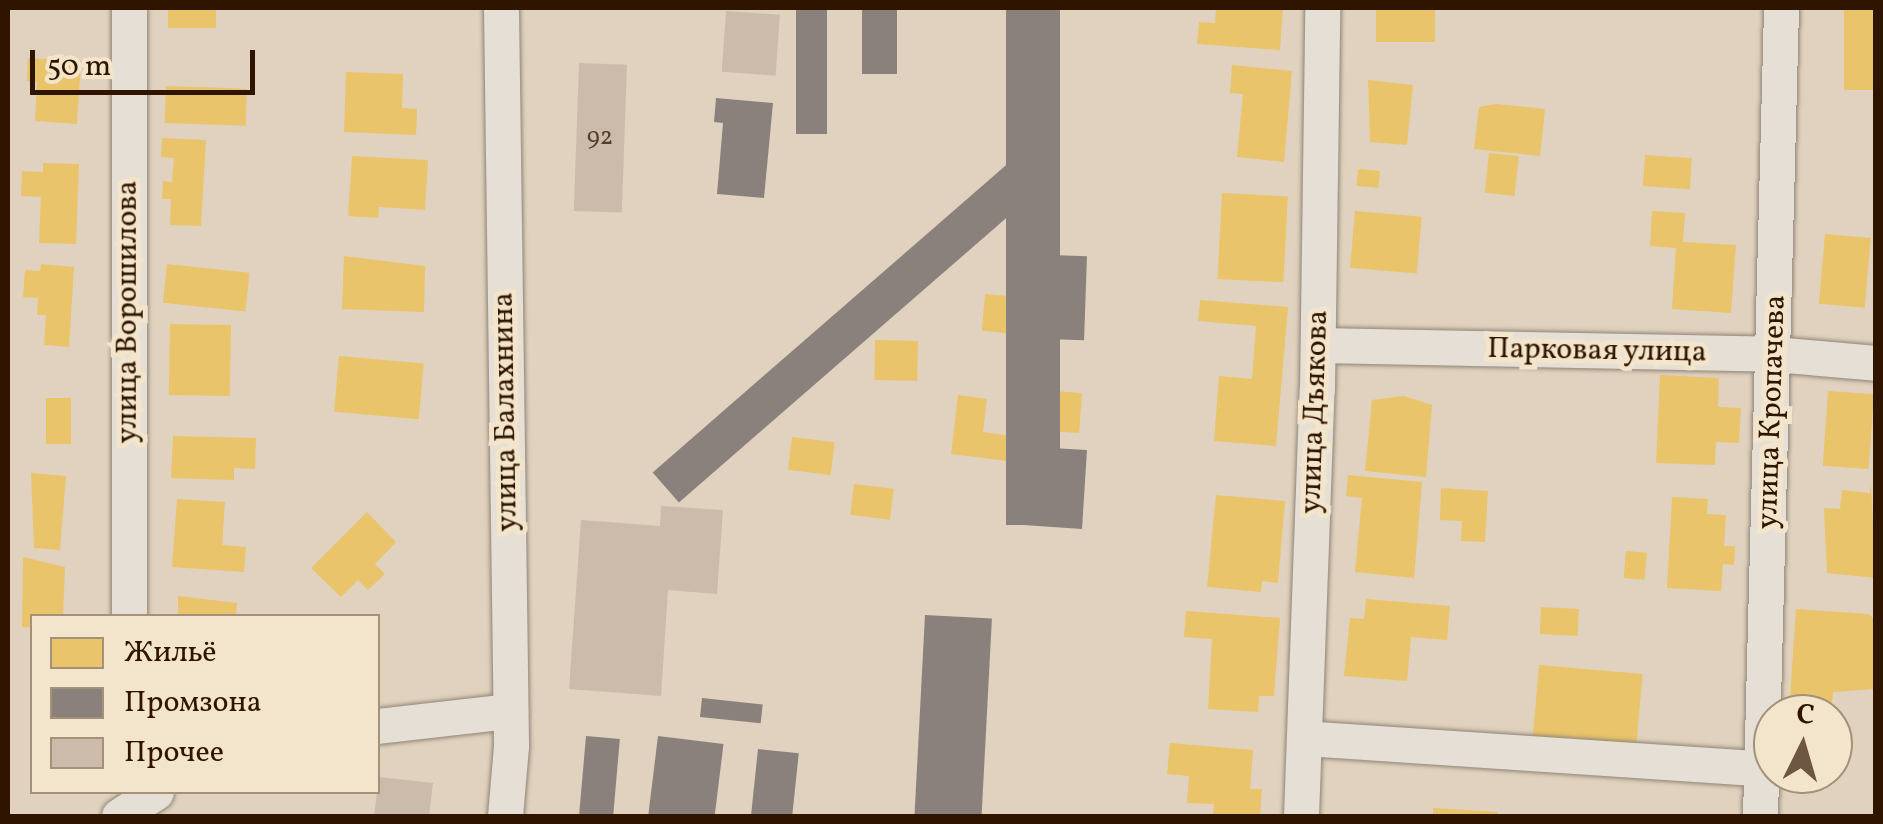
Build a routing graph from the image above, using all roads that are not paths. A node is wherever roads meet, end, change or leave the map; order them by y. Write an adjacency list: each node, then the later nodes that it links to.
1 (129, 8): 8 (street, улица Ворошилова)
2 (500, 8): 10 (street, улица Балахнина)
3 (1322, 8): 5 (street, улица Дъякова)
4 (1781, 8): 6 (street, улица Кропачева)
5 (1318, 346): 6 (street, Парковая улица); 12 (street, улица Дъякова)
6 (1774, 354): 7 (street, Парковая улица); 9 (street, улица Кропачева)
7 (1876, 363)
8 (130, 614)
9 (1763, 694)
10 (510, 711): 11 (street); 16 (street, улица Балахнина)
11 (380, 726)
12 (1304, 738): 13 (street); 17 (street, улица Дъякова)
13 (1753, 768)
14 (153, 794): 15 (street)
15 (119, 816)
16 (505, 816)
17 (1302, 816)

